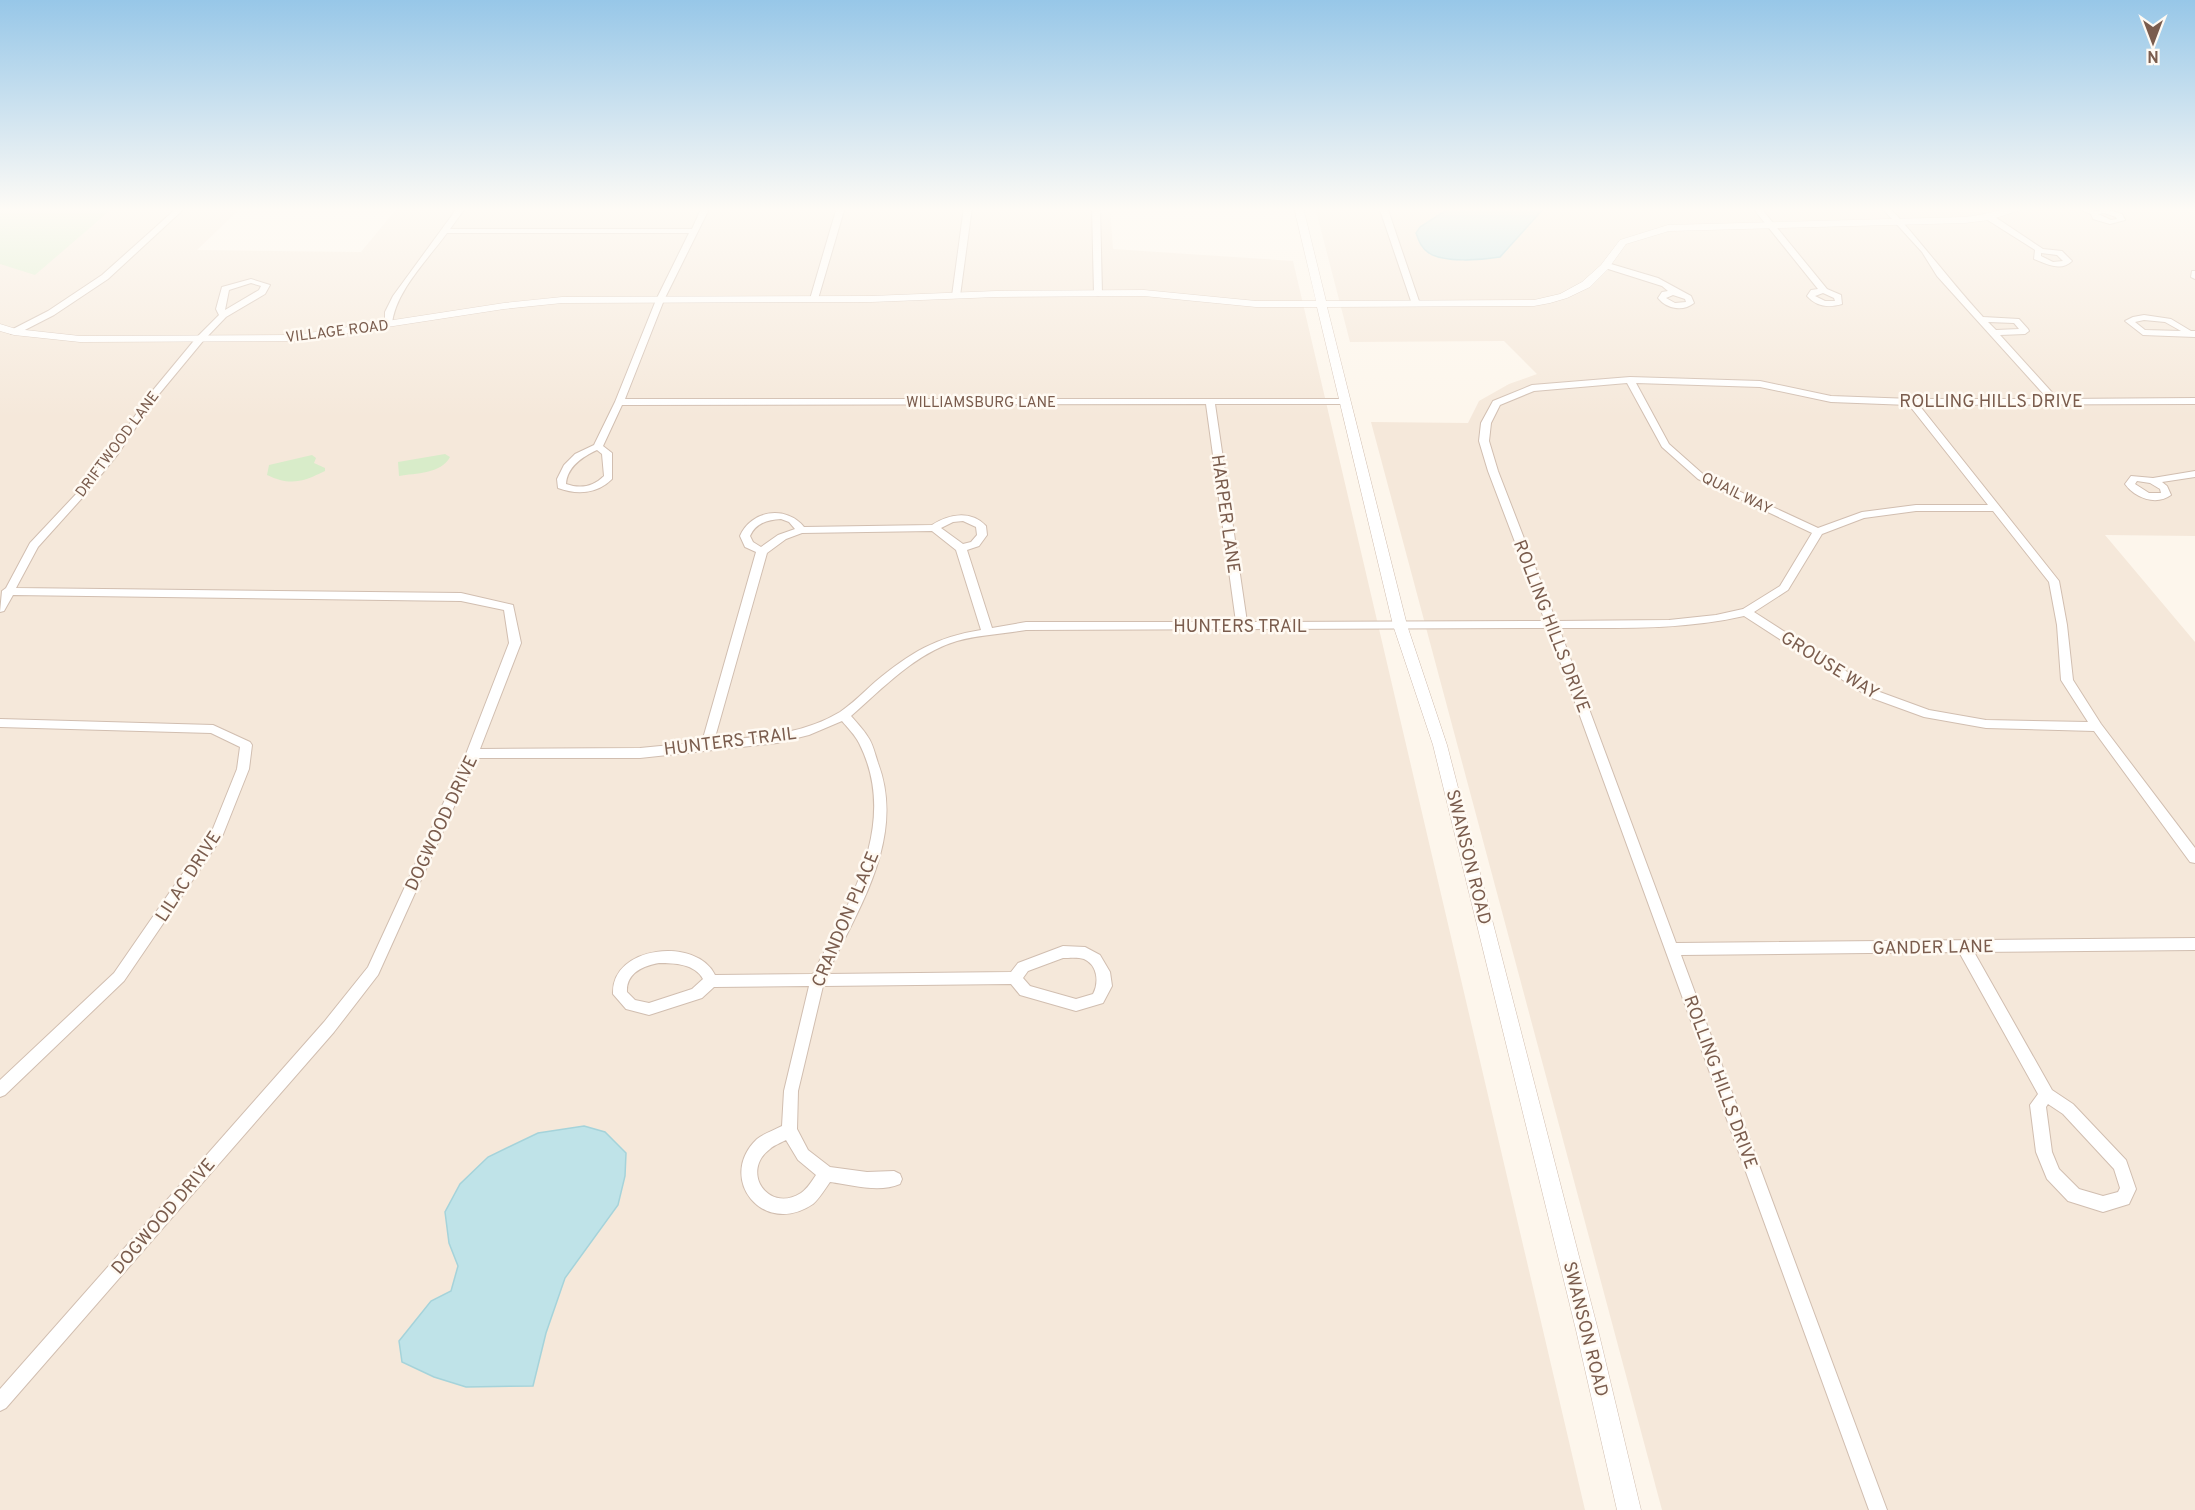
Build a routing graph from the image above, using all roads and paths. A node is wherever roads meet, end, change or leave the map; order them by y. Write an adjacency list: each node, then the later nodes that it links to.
1 (106, 277): 25 (street)
2 (410, 277): 23 (street)
3 (671, 277): 18 (street)
4 (820, 277): 17 (street)
5 (959, 277): 16 (street)
6 (1098, 277): 15 (street)
7 (1316, 277): 19 (street, SWANSON ROAD)
8 (1407, 277): 20 (street)
9 (1596, 277): 20 (street, VILLAGE ROAD)
10 (1646, 277): 14 (street)
11 (1813, 277): 13 (street)
12 (1945, 277): 22 (street)
13 (1824, 291)
14 (1674, 292)
15 (1098, 294): 16 (street, VILLAGE ROAD); 19 (street, VILLAGE ROAD)
16 (956, 296): 17 (street, VILLAGE ROAD)
17 (814, 299): 18 (street, VILLAGE ROAD)
18 (660, 300): 23 (street, VILLAGE ROAD); 32 (street)
19 (1322, 303): 20 (street, VILLAGE ROAD); 30 (street, SWANSON ROAD)
20 (1416, 304)
21 (223, 315): 21 (street, DRIFTWOOD LANE); 28 (street, DRIFTWOOD LANE)
22 (1980, 319): 26 (street); 26 (street)
23 (388, 325): 28 (street, VILLAGE ROAD)
24 (0, 327): 25 (street, VILLAGE ROAD)
25 (14, 332): 28 (street, VILLAGE ROAD)
26 (1992, 333): 35 (street)
27 (2192, 333): 27 (street)
28 (200, 339): 47 (street, DRIFTWOOD LANE)
29 (1630, 380): 34 (street, ROLLING HILLS DRIVE); 44 (street, QUAIL WAY); 50 (street, ROLLING HILLS DRIVE)
30 (1344, 400): 33 (street, WILLIAMSBURG LANE); 51 (street, SWANSON ROAD)
31 (2195, 401): 36 (street, ROLLING HILLS DRIVE)
32 (619, 402): 33 (street, WILLIAMSBURG LANE); 38 (street)
33 (1209, 402): 52 (street, HARPER LANE)
34 (1912, 402): 35 (street, ROLLING HILLS DRIVE); 41 (street)
35 (2056, 402): 36 (street, ROLLING HILLS DRIVE)
36 (2182, 402): 37 (street)
37 (2195, 413)
38 (598, 447): 38 (street)
39 (2195, 474): 40 (street)
40 (2153, 481)
41 (1995, 508): 44 (street); 56 (street)
42 (934, 528): 43 (street); 45 (street); 45 (street)
43 (801, 530): 46 (street); 46 (street)
44 (1818, 532): 49 (street, HUNTERS TRAIL)
45 (961, 548): 53 (street)
46 (762, 551): 57 (street)
47 (7, 591): 48 (street, DRIFTWOOD LANE); 58 (street, DOGWOOD DRIVE)
48 (0, 608)
49 (1746, 612): 50 (street, HUNTERS TRAIL); 56 (street, GROUSE WAY)
50 (1552, 624): 51 (street, HUNTERS TRAIL); 62 (street, ROLLING HILLS DRIVE)
51 (1400, 625): 52 (street, HUNTERS TRAIL); 72 (street, SWANSON ROAD)
52 (1242, 627): 53 (street, HUNTERS TRAIL)
53 (987, 631): 54 (street, HUNTERS TRAIL)
54 (844, 715): 57 (street, HUNTERS TRAIL); 64 (street, CRANDON PLACE)
55 (0, 723): 66 (street, LILAC DRIVE)
56 (2097, 727): 59 (street)
57 (707, 745): 58 (street, HUNTERS TRAIL)
58 (472, 754): 71 (street, DOGWOOD DRIVE)
59 (2195, 858)
60 (2195, 944): 61 (street, GANDER LANE)
61 (1963, 946): 62 (street, GANDER LANE); 67 (street)
62 (1672, 949): 73 (street, ROLLING HILLS DRIVE)
63 (1015, 978): 63 (street); 64 (street)
64 (817, 980): 65 (street); 68 (street, CRANDON PLACE)
65 (711, 981): 65 (street)
66 (0, 1090)
67 (2047, 1095): 67 (street)
68 (789, 1130): 69 (street); 69 (street)
69 (827, 1174): 70 (street)
70 (894, 1179)
71 (0, 1402)
72 (1629, 1510)
73 (1878, 1510)

